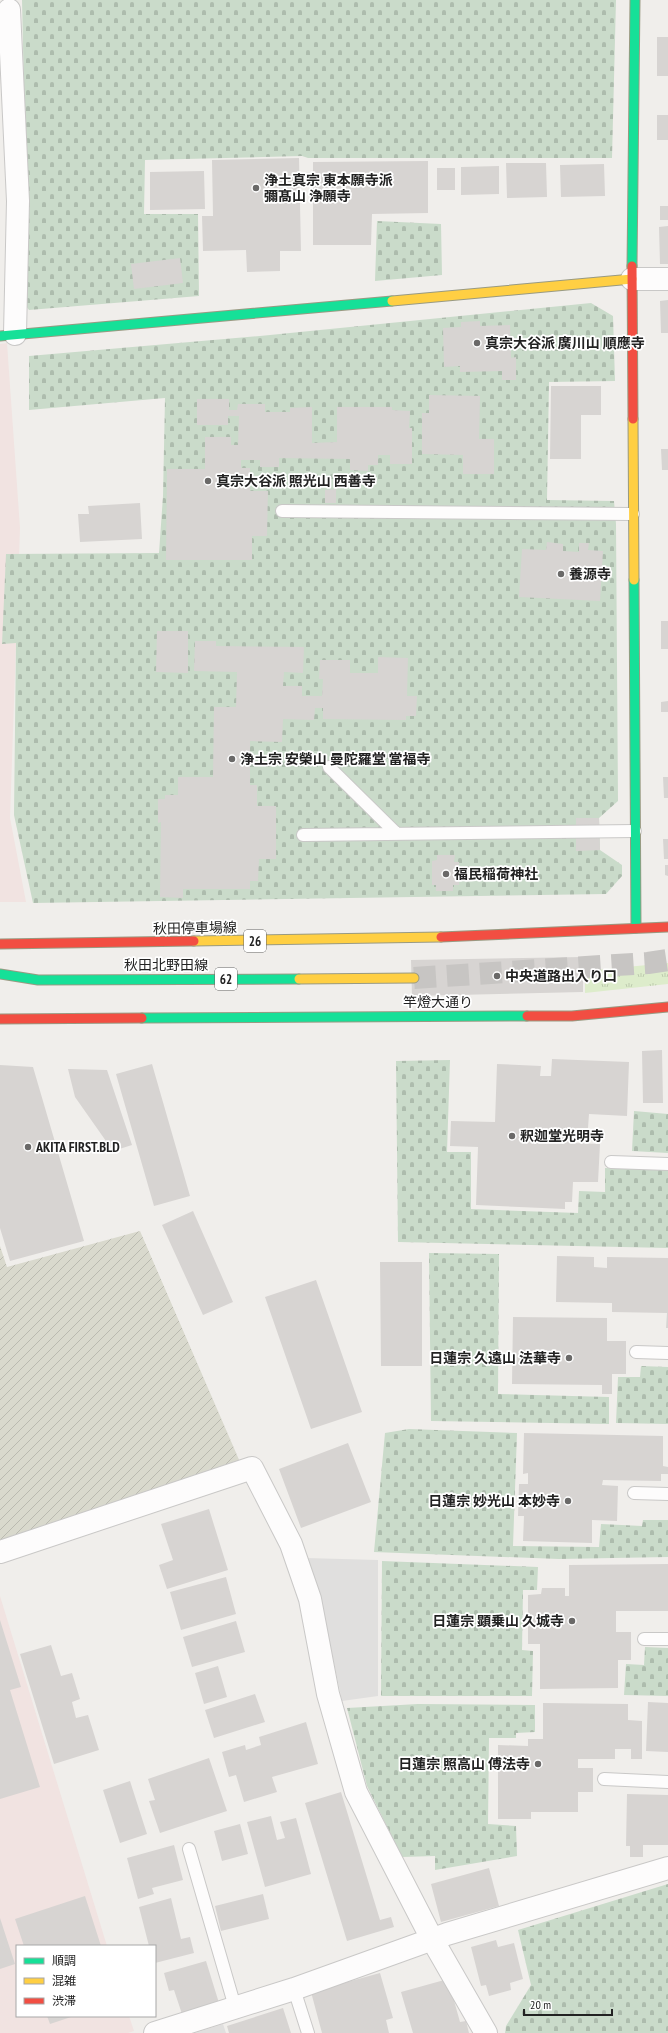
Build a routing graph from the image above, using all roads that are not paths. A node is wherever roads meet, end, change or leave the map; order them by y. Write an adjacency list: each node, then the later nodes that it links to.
1 (635, 0): 3 (main road)
2 (6, 7): 5 (street)
3 (632, 279): 4 (street); 5 (main road); 7 (main road)
4 (668, 279)
5 (8, 335)
6 (282, 511): 7 (lane)
7 (634, 514): 9 (main road)
8 (329, 767): 10 (lane)
9 (635, 831): 10 (lane); 13 (main road)
10 (396, 833): 11 (lane)
11 (302, 835)
12 (668, 927): 13 (main road, 26)
13 (636, 928): 14 (main road, 秋田停車場線 / 26)
14 (0, 944)
15 (0, 974): 17 (main road, 62)
16 (414, 978): 17 (main road, 秋田北野田線 / 62)
17 (38, 980): 18 (main road, 62)
18 (8, 986)
19 (668, 1007): 20 (main road, 竿燈大通り)
20 (0, 1019)
21 (611, 1162): 22 (lane)
22 (668, 1164)
23 (636, 1352): 24 (lane)
24 (668, 1353)
25 (634, 1493): 26 (lane)
26 (668, 1494)
27 (0, 1552): 34 (street)
28 (644, 1639): 29 (lane)
29 (668, 1639)
30 (604, 1779): 31 (lane)
31 (668, 1782)
32 (188, 1849): 36 (lane)
33 (668, 1868): 34 (street)
34 (432, 1939): 35 (street); 39 (street)
35 (294, 1989): 36 (street); 38 (lane)
36 (235, 2007): 37 (street)
37 (154, 2033)
38 (308, 2033)
39 (486, 2033)

